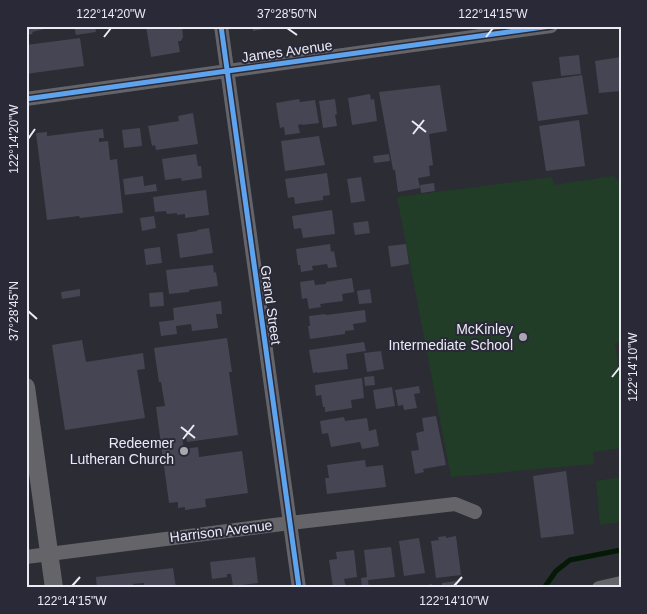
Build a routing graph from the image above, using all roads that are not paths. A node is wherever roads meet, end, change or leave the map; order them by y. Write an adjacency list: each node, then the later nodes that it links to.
1 (221, 26): 4 (street, Grand Street)
2 (551, 26): 3 (street, James Avenue)
3 (466, 32): 4 (street, James Avenue)
4 (227, 71): 5 (street, James Avenue); 8 (street, Grand Street)
5 (26, 99)
6 (26, 387): 9 (street)
7 (475, 512): 8 (street, Harrison Avenue)
8 (290, 523): 9 (street, Harrison Avenue); 13 (street, Grand Street)
9 (50, 553): 10 (street, Harrison Avenue); 12 (street)
10 (26, 557)
11 (621, 583): 14 (street)
12 (54, 588)
13 (299, 588)
14 (599, 588)

